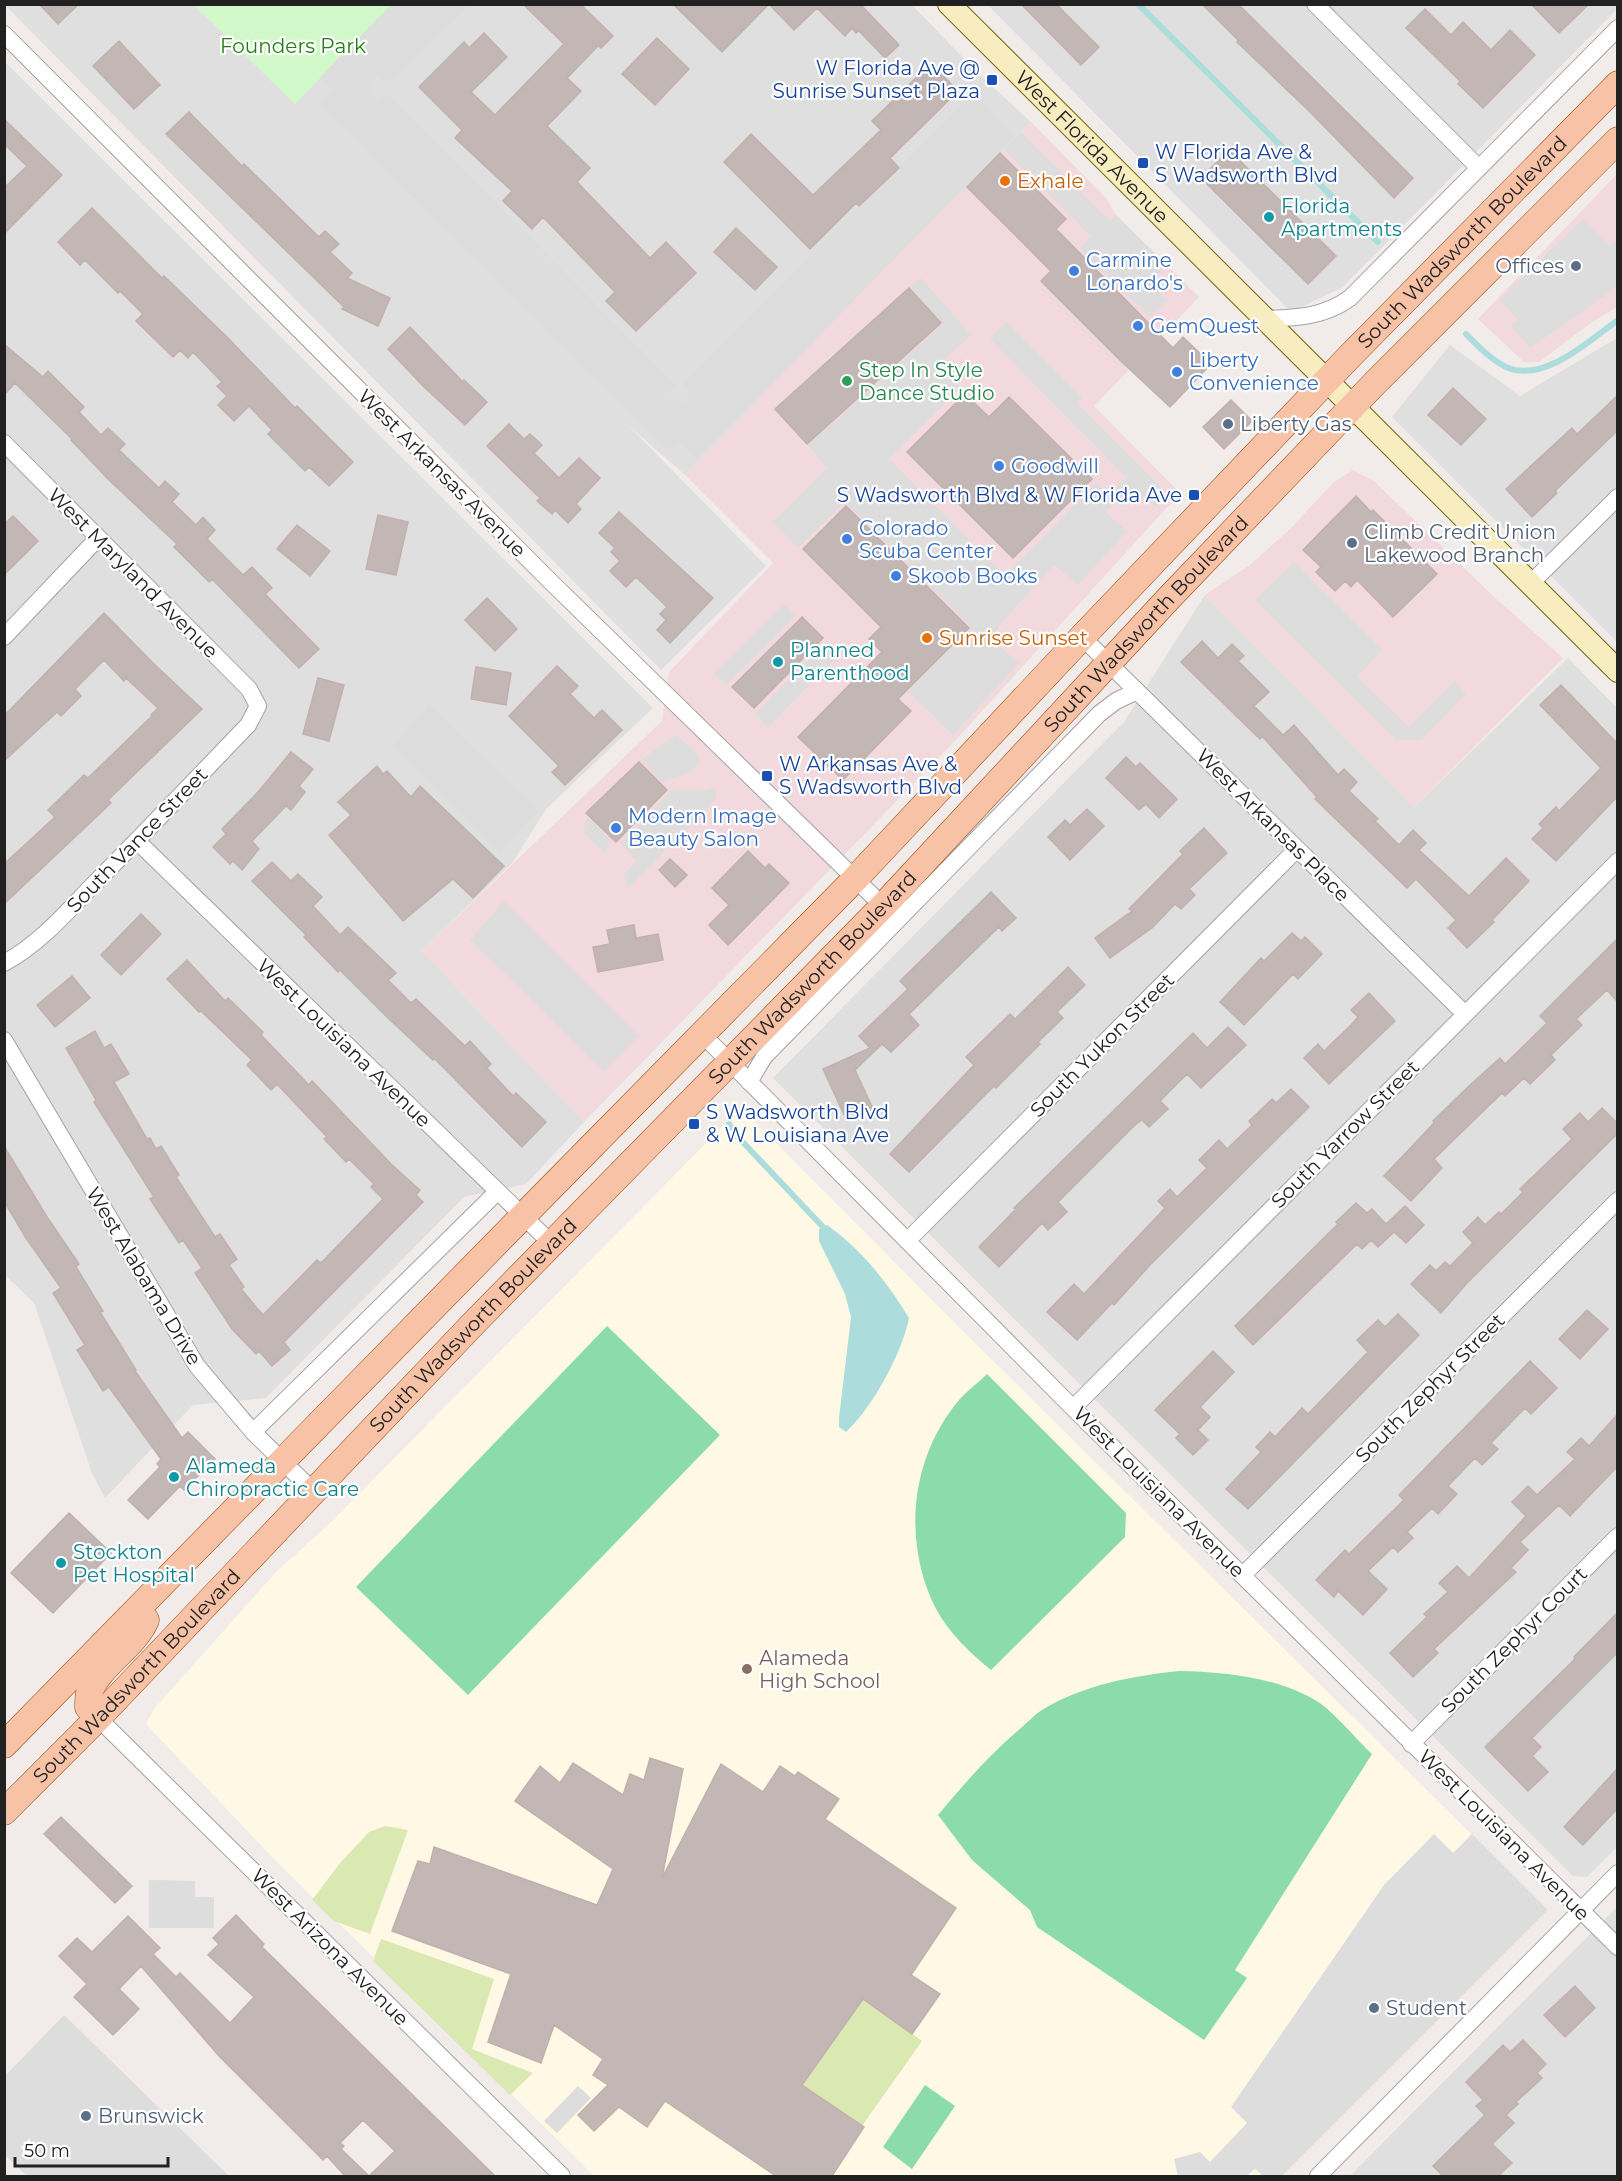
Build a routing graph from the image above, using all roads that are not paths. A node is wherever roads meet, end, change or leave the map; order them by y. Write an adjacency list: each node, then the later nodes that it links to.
1 (949, 4): 8 (street, West Florida Avenue)
2 (1315, 4): 7 (street)
3 (1617, 28): 7 (street)
4 (4, 34): 24 (street, West Arkansas Avenue)
5 (1617, 84): 9 (main road, South Wadsworth Boulevard)
6 (1617, 140): 10 (main road, South Wadsworth Boulevard)
7 (1478, 168): 8 (street)
8 (1265, 319): 9 (street, West Florida Avenue)
9 (1327, 381): 10 (street, West Florida Avenue); 16 (main road, South Wadsworth Boulevard)
10 (1352, 408): 14 (street, West Florida Avenue); 17 (main road, South Wadsworth Boulevard)
11 (4, 443): 13 (street, West Maryland Avenue)
12 (1617, 497): 14 (street)
13 (98, 538): 15 (street); 20 (street, West Maryland Avenue)
14 (1530, 584): 18 (street, West Florida Avenue)
15 (4, 637)
16 (1082, 637): 17 (street, West Arkansas Place); 24 (main road, South Wadsworth Boulevard)
17 (1109, 664): 19 (street, West Arkansas Place); 25 (main road, South Wadsworth Boulevard)
18 (1617, 671)
19 (1137, 691): 22 (street, West Arkansas Place); 31 (street, South Wadsworth Boulevard)
20 (258, 706): 21 (street, South Vance Street)
21 (137, 841): 26 (street, South Vance Street); 32 (street, West Louisiana Avenue)
22 (1298, 849): 27 (street, West Arkansas Place); 35 (street, South Yukon Street)
23 (1617, 861): 27 (street, South Yarrow Street)
24 (855, 879): 25 (street, West Arkansas Avenue); 28 (main road, South Wadsworth Boulevard)
25 (883, 906): 30 (main road, South Wadsworth Boulevard)
26 (4, 963)
27 (1465, 1014): 37 (street, South Yarrow Street)
28 (703, 1035): 30 (street, West Louisiana Avenue); 34 (main road, South Wadsworth Boulevard)
29 (4, 1040): 38 (street, West Alabama Drive)
30 (730, 1062): 31 (street, West Louisiana Avenue); 36 (main road, South Wadsworth Boulevard)
31 (749, 1082): 35 (street, West Louisiana Avenue)
32 (497, 1192): 34 (street, West Louisiana Avenue); 38 (street)
33 (1617, 1200): 42 (street, South Zephyr Street)
34 (523, 1216): 36 (street, West Louisiana Avenue); 39 (main road, South Wadsworth Boulevard)
35 (907, 1241): 37 (street, West Louisiana Avenue)
36 (552, 1244): 40 (main road, South Wadsworth Boulevard)
37 (1073, 1408): 42 (street, West Louisiana Avenue)
38 (253, 1432): 39 (street, West Alabama Drive)
39 (283, 1462): 40 (street, West Alabama Drive); 43 (main road, South Wadsworth Boulevard)
40 (313, 1491): 44 (main road, South Wadsworth Boulevard)
41 (1617, 1536): 45 (street, South Zephyr Court)
42 (1244, 1575): 45 (street, West Louisiana Avenue)
43 (160, 1587): 44 (main road); 46 (main road, South Wadsworth Boulevard)
44 (98, 1718): 47 (main road, South Wadsworth Boulevard); 51 (street, West Arizona Avenue)
45 (1411, 1744): 49 (street, West Louisiana Avenue)
46 (4, 1745)
47 (4, 1812)
48 (1617, 1873): 49 (street)
49 (1581, 1910): 50 (street, West Louisiana Avenue); 52 (street)
50 (1617, 1947)
51 (562, 2176)
52 (1318, 2176)

